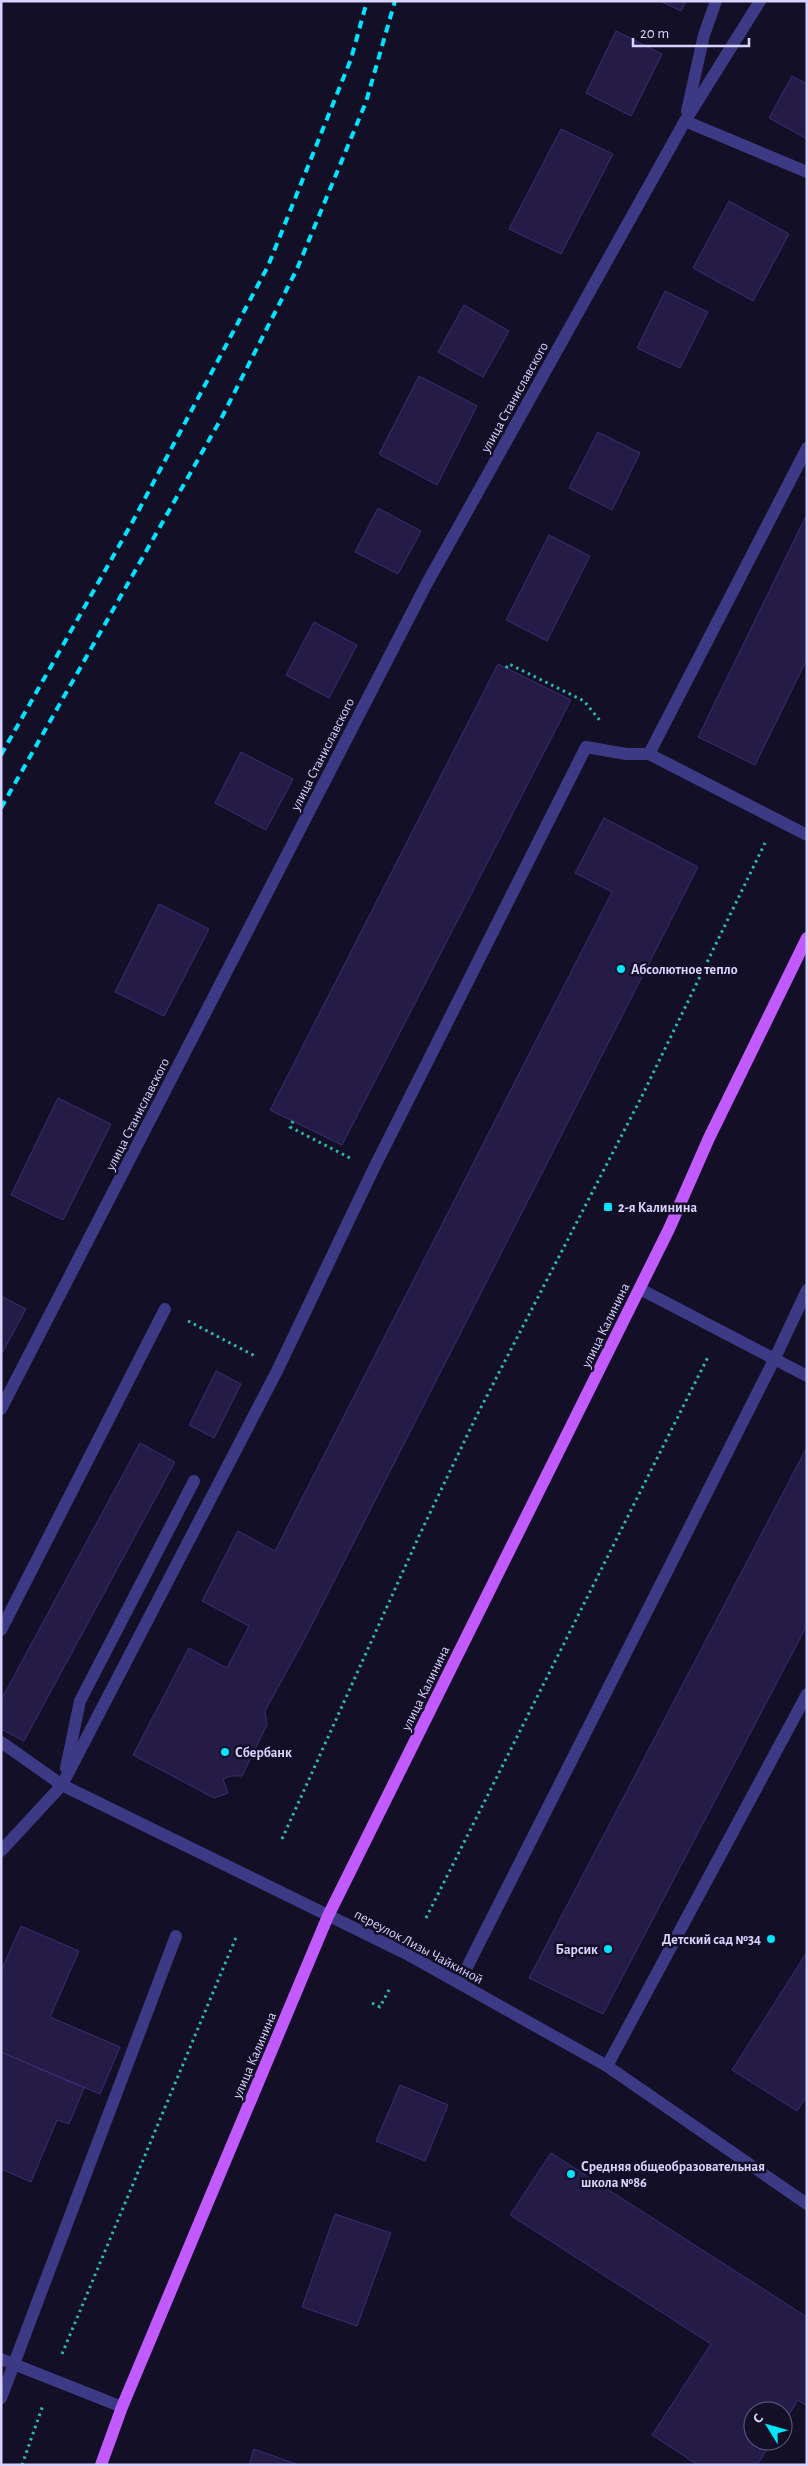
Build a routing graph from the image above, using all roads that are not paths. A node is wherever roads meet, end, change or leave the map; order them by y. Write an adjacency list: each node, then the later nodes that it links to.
1 (716, 1): 3 (street)
2 (760, 1): 3 (street)
3 (685, 121): 4 (street); 14 (street, улица Станиславского)
4 (807, 172)
5 (807, 448): 6 (street)
6 (649, 754): 7 (street); 19 (street)
7 (807, 835)
8 (807, 938): 9 (main road, улица Калинина)
9 (640, 1289): 12 (street); 21 (main road, улица Калинина)
10 (807, 1290): 12 (street)
11 (165, 1310): 16 (street)
12 (774, 1360): 13 (street); 23 (street)
13 (807, 1376)
14 (1, 1409)
15 (194, 1481): 19 (street)
16 (1, 1630)
17 (807, 1694): 24 (street)
18 (1, 1742): 19 (street, переулок Лизы Чайкиной)
19 (62, 1785): 20 (street); 21 (street, переулок Лизы Чайкиной)
20 (1, 1851)
21 (328, 1916): 23 (street, переулок Лизы Чайкиной); 29 (main road, улица Калинина)
22 (176, 1936): 27 (street)
23 (459, 1983): 24 (street, переулок Лизы Чайкиной)
24 (607, 2066): 25 (street, переулок Лизы Чайкиной)
25 (807, 2204)
26 (1, 2359): 27 (street)
27 (14, 2364): 28 (street); 29 (street)
28 (1, 2398)
29 (122, 2407): 30 (main road, улица Калинина)
30 (101, 2465)

